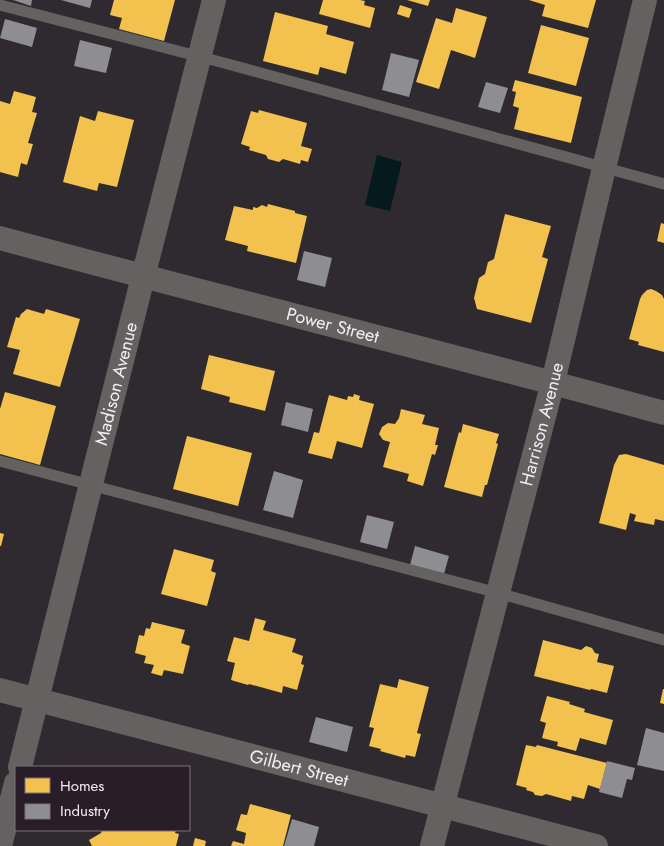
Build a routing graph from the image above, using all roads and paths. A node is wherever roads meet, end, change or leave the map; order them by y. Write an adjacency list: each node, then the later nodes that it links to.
1 (214, 0): 4 (street, Madison Avenue)
2 (645, 0): 5 (street, Harrison Avenue)
3 (0, 5): 4 (lane)
4 (200, 57): 5 (lane); 8 (street, Madison Avenue)
5 (604, 168): 6 (lane); 9 (street, Harrison Avenue)
6 (664, 184)
7 (0, 238): 8 (street, Power Street)
8 (143, 277): 9 (street, Power Street); 12 (street, Madison Avenue)
9 (553, 382): 10 (street, Power Street); 13 (street, Harrison Avenue)
10 (664, 413)
11 (0, 462): 12 (lane)
12 (90, 486): 13 (lane); 16 (street, Madison Avenue)
13 (498, 593): 14 (lane); 19 (street, Harrison Avenue)
14 (664, 640)
15 (0, 690): 16 (street, Gilbert Street)
16 (37, 700): 17 (street, Madison Avenue); 19 (street, Gilbert Street)
17 (20, 766)
18 (15, 787): 20 (street)
19 (442, 805): 21 (street, Harrison Avenue); 22 (street, Gilbert Street)
20 (0, 846)
21 (432, 846)
22 (596, 846)

